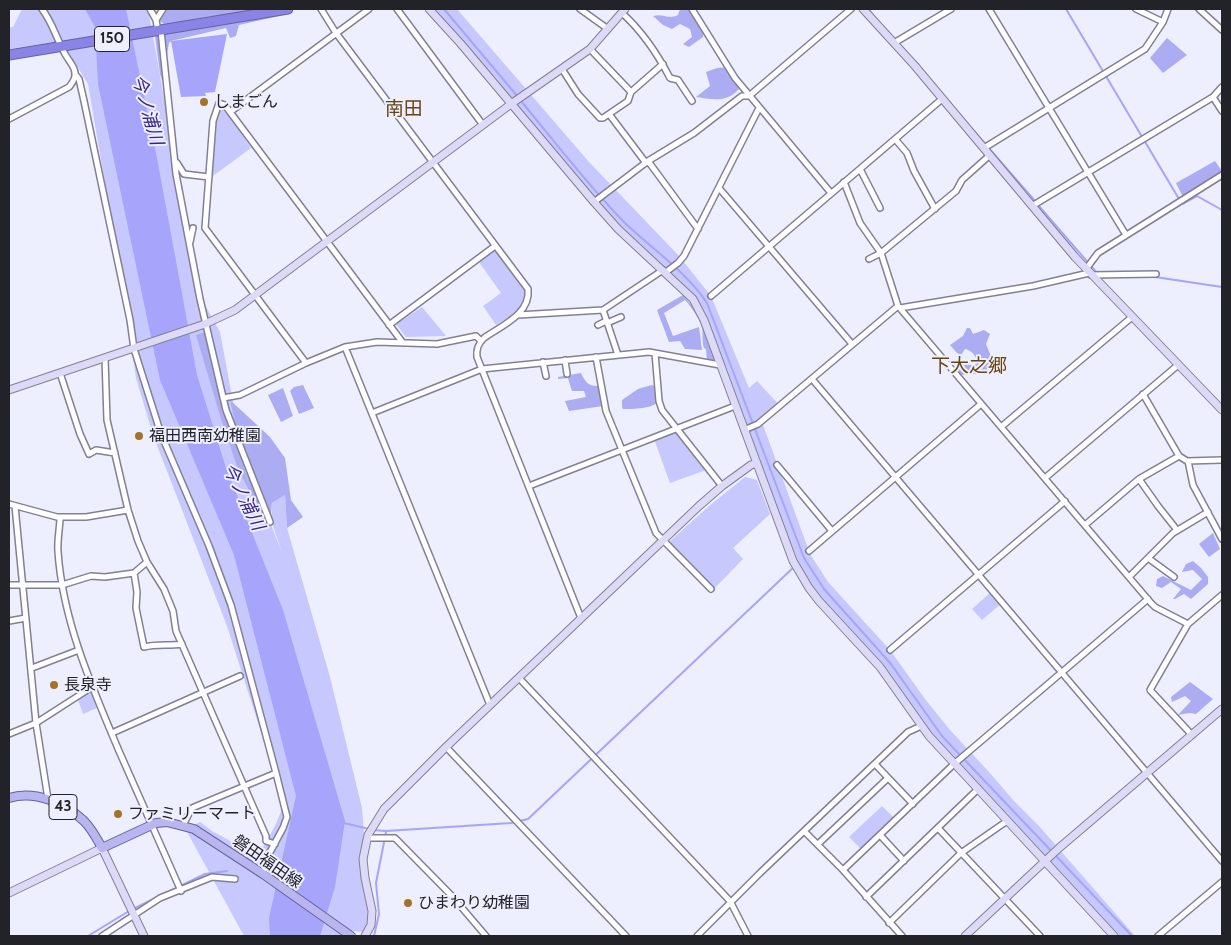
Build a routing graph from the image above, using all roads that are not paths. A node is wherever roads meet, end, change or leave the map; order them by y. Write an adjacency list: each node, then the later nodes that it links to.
1 (42, 9): 26 (street)
2 (150, 9): 19 (street)
3 (163, 9): 19 (street)
4 (288, 9): 23 (highway, 150)
5 (321, 9): 24 (street)
6 (369, 9): 24 (street)
7 (398, 9): 45 (street)
8 (429, 9): 38 (street)
9 (580, 9): 21 (street)
10 (692, 9): 34 (street)
11 (851, 9): 34 (street)
12 (863, 9): 25 (street)
13 (950, 9): 25 (street)
14 (989, 9): 39 (street)
15 (1136, 9): 20 (street)
16 (1168, 9): 20 (street)
17 (1199, 9): 22 (street)
18 (623, 11): 21 (street); 29 (street)
19 (156, 20): 23 (street)
20 (1163, 22): 39 (street)
21 (608, 29): 27 (street)
22 (1222, 30)
23 (158, 32): 26 (highway, 150); 49 (street)
24 (336, 33): 42 (street); 50 (street)
25 (894, 43): 36 (street)
26 (65, 46): 28 (highway, 150); 31 (street)
27 (590, 49): 30 (street); 33 (street)
28 (9, 55)
29 (663, 64): 33 (street); 37 (street)
30 (562, 69): 38 (street); 43 (street)
31 (76, 74): 44 (street); 90 (street)
32 (1222, 87): 35 (street)
33 (631, 92): 43 (street)
34 (749, 96): 40 (street); 51 (street)
35 (1212, 97): 41 (street); 53 (street)
36 (942, 99): 46 (street); 47 (street)
37 (692, 101)
38 (511, 104): 45 (street); 59 (street)
39 (1049, 107): 47 (street); 53 (street)
40 (760, 108): 57 (street); 58 (street)
41 (1222, 111)
42 (230, 112): 55 (street); 66 (street)
43 (609, 114): 51 (street)
44 (9, 119)
45 (483, 125): 50 (street)
46 (895, 139): 52 (street); 62 (street)
47 (984, 148): 48 (street)
48 (990, 155): 60 (street); 62 (street)
49 (175, 158): 55 (street); 67 (street)
50 (433, 162): 66 (street); 68 (street)
51 (647, 162): 59 (street); 64 (street)
52 (860, 169): 56 (street); 61 (street)
53 (1088, 172): 60 (street); 65 (street)
54 (1222, 175): 65 (street)
55 (209, 177): 75 (street)
56 (844, 182): 58 (street); 70 (street)
57 (719, 188): 64 (street); 69 (street)
58 (832, 193): 69 (street)
59 (595, 201): 72 (street)
60 (1032, 206): 73 (street)
61 (880, 208)
62 (935, 209): 70 (street)
63 (193, 228): 67 (street)
64 (698, 229): 72 (street)
65 (1126, 236): 73 (street)
66 (328, 242): 75 (street); 84 (street)
67 (189, 245): 83 (street)
68 (496, 246): 79 (street); 84 (street)
69 (769, 246): 76 (street); 88 (street)
70 (881, 253): 71 (street); 77 (street)
71 (869, 259)
72 (664, 271): 78 (street); 98 (street)
73 (1089, 272): 74 (street); 77 (street); 81 (street)
74 (1156, 274)
75 (256, 296): 83 (street); 97 (street)
76 (711, 296)
77 (899, 307): 88 (street); 108 (street)
78 (603, 310): 79 (street); 82 (street)
79 (517, 315): 86 (street)
80 (621, 317): 82 (street)
81 (1132, 317): 99 (street); 112 (street)
82 (606, 322): 85 (street); 92 (street)
83 (206, 324): 90 (street); 107 (street)
84 (389, 325): 87 (street)
85 (598, 325)
86 (481, 341): 87 (street); 100 (street)
87 (403, 343): 89 (street)
88 (852, 344): 104 (street)
89 (345, 347): 97 (street); 111 (street)
90 (135, 348): 94 (street); 178 (street)
91 (655, 353): 92 (street); 98 (street); 113 (street)
92 (618, 355): 93 (street)
93 (596, 357): 95 (street); 115 (street)
94 (105, 358): 101 (street); 116 (street)
95 (565, 360): 96 (street); 102 (street)
96 (543, 362): 100 (street); 103 (street)
97 (306, 363): 107 (street)
98 (720, 365): 109 (street)
99 (1178, 365): 106 (street); 110 (street)
100 (482, 369): 111 (street); 125 (street)
101 (60, 373): 105 (street); 116 (street)
102 (567, 374)
103 (546, 376)
104 (812, 379): 114 (street); 122 (street)
105 (9, 390)
106 (1143, 394): 117 (street); 123 (street)
107 (223, 398): 132 (street)
108 (981, 404): 112 (street); 122 (street)
109 (735, 406): 113 (street); 114 (street)
110 (1222, 410)
111 (372, 413): 168 (street)
112 (1001, 427): 123 (street)
113 (678, 428): 115 (street); 126 (street)
114 (745, 429): 120 (street)
115 (622, 450): 125 (street); 139 (street)
116 (115, 453): 129 (street)
117 (1179, 456): 118 (street); 124 (street)
118 (1188, 461): 119 (street); 130 (street)
119 (1222, 462)
120 (756, 463): 126 (street); 171 (street)
121 (777, 465): 136 (street)
122 (895, 476): 136 (street); 144 (street)
123 (1045, 478): 127 (street)
124 (1139, 479): 134 (street); 137 (street)
125 (529, 486): 156 (street)
126 (722, 486): 139 (street)
127 (1065, 502): 134 (street); 144 (street)
128 (12, 505): 131 (street); 149 (street)
129 (128, 510): 131 (street); 142 (street)
130 (1208, 512): 135 (street); 137 (street)
131 (60, 517): 148 (street)
132 (270, 522)
133 (1222, 522): 135 (street)
134 (1085, 525): 145 (street)
135 (1215, 525): 138 (street)
136 (832, 530): 140 (street)
137 (1177, 530): 141 (street)
138 (1222, 539)
139 (663, 540): 150 (street); 156 (street)
140 (809, 551)
141 (1148, 558): 145 (street); 146 (street)
142 (147, 562): 143 (street); 159 (street)
143 (134, 573): 148 (street); 159 (street)
144 (979, 575): 161 (street); 163 (street)
145 (1129, 577): 152 (street)
146 (1174, 577)
147 (9, 585): 149 (street)
148 (62, 585): 149 (street); 160 (street)
149 (22, 586): 155 (street)
150 (711, 589)
151 (1222, 595): 153 (street)
152 (1148, 599): 158 (street); 163 (street)
153 (1217, 599): 154 (street); 158 (street)
154 (1222, 605)
155 (26, 618): 157 (street); 162 (street)
156 (581, 618): 165 (street)
157 (9, 622)
158 (1188, 624): 174 (street)
159 (182, 644): 167 (street)
160 (79, 650): 162 (street); 166 (street)
161 (890, 650)
162 (32, 668): 170 (street)
163 (1062, 672): 176 (street); 179 (street)
164 (240, 676): 167 (street)
165 (519, 678): 168 (street); 208 (street)
166 (92, 687): 170 (street); 172 (street)
167 (203, 693): 172 (street); 181 (street)
168 (490, 705): 175 (street)
169 (1222, 709): 174 (street)
170 (36, 722): 173 (street); 184 (street)
171 (921, 726): 176 (street); 177 (street)
172 (112, 733): 187 (street)
173 (9, 734)
174 (1192, 735): 179 (street)
175 (446, 747): 192 (street); 216 (street)
176 (956, 763): 182 (street); 185 (street)
177 (875, 764): 180 (street); 190 (street)
178 (276, 773): 181 (street); 193 (street)
179 (1147, 773): 198 (street); 199 (street)
180 (888, 778): 185 (street); 194 (street)
181 (244, 786): 188 (street); 193 (street)
182 (978, 789): 186 (street); 189 (street)
183 (9, 798): 184 (main road, 43)
184 (48, 799): 195 (main road, 43)
185 (913, 804): 191 (street)
186 (1007, 820): 196 (street); 198 (street)
187 (151, 825): 188 (main road, 磐田福田線); 195 (main road, 磐田福田線); 204 (street)
188 (183, 825): 201 (main road, 磐田福田線)
189 (938, 828): 196 (street); 197 (street)
190 (804, 831): 194 (street); 208 (street)
191 (880, 835): 197 (street); 200 (street)
192 (368, 838): 214 (street); 215 (street)
193 (275, 844): 201 (street)
194 (818, 844): 200 (street)
195 (102, 848): 205 (street); 209 (street)
196 (961, 852): 207 (street); 210 (street)
197 (904, 861): 206 (street)
198 (1045, 861): 207 (street); 222 (street)
199 (1222, 861)
200 (842, 870): 206 (street)
201 (263, 874): 213 (main road, 磐田福田線)
202 (236, 879): 204 (street)
203 (1222, 882): 223 (street)
204 (182, 891): 209 (street)
205 (9, 893)
206 (866, 897): 210 (street)
207 (1005, 899): 220 (street); 221 (street)
208 (730, 902): 217 (street); 218 (street)
209 (135, 916): 211 (street); 212 (street)
210 (889, 923): 219 (street)
211 (102, 936)
212 (144, 936)
213 (351, 936)
214 (365, 936)
215 (486, 936)
216 (626, 936)
217 (697, 936)
218 (748, 936)
219 (902, 936)
220 (965, 936)
221 (1040, 936)
222 (1114, 936)
223 (1158, 936)

